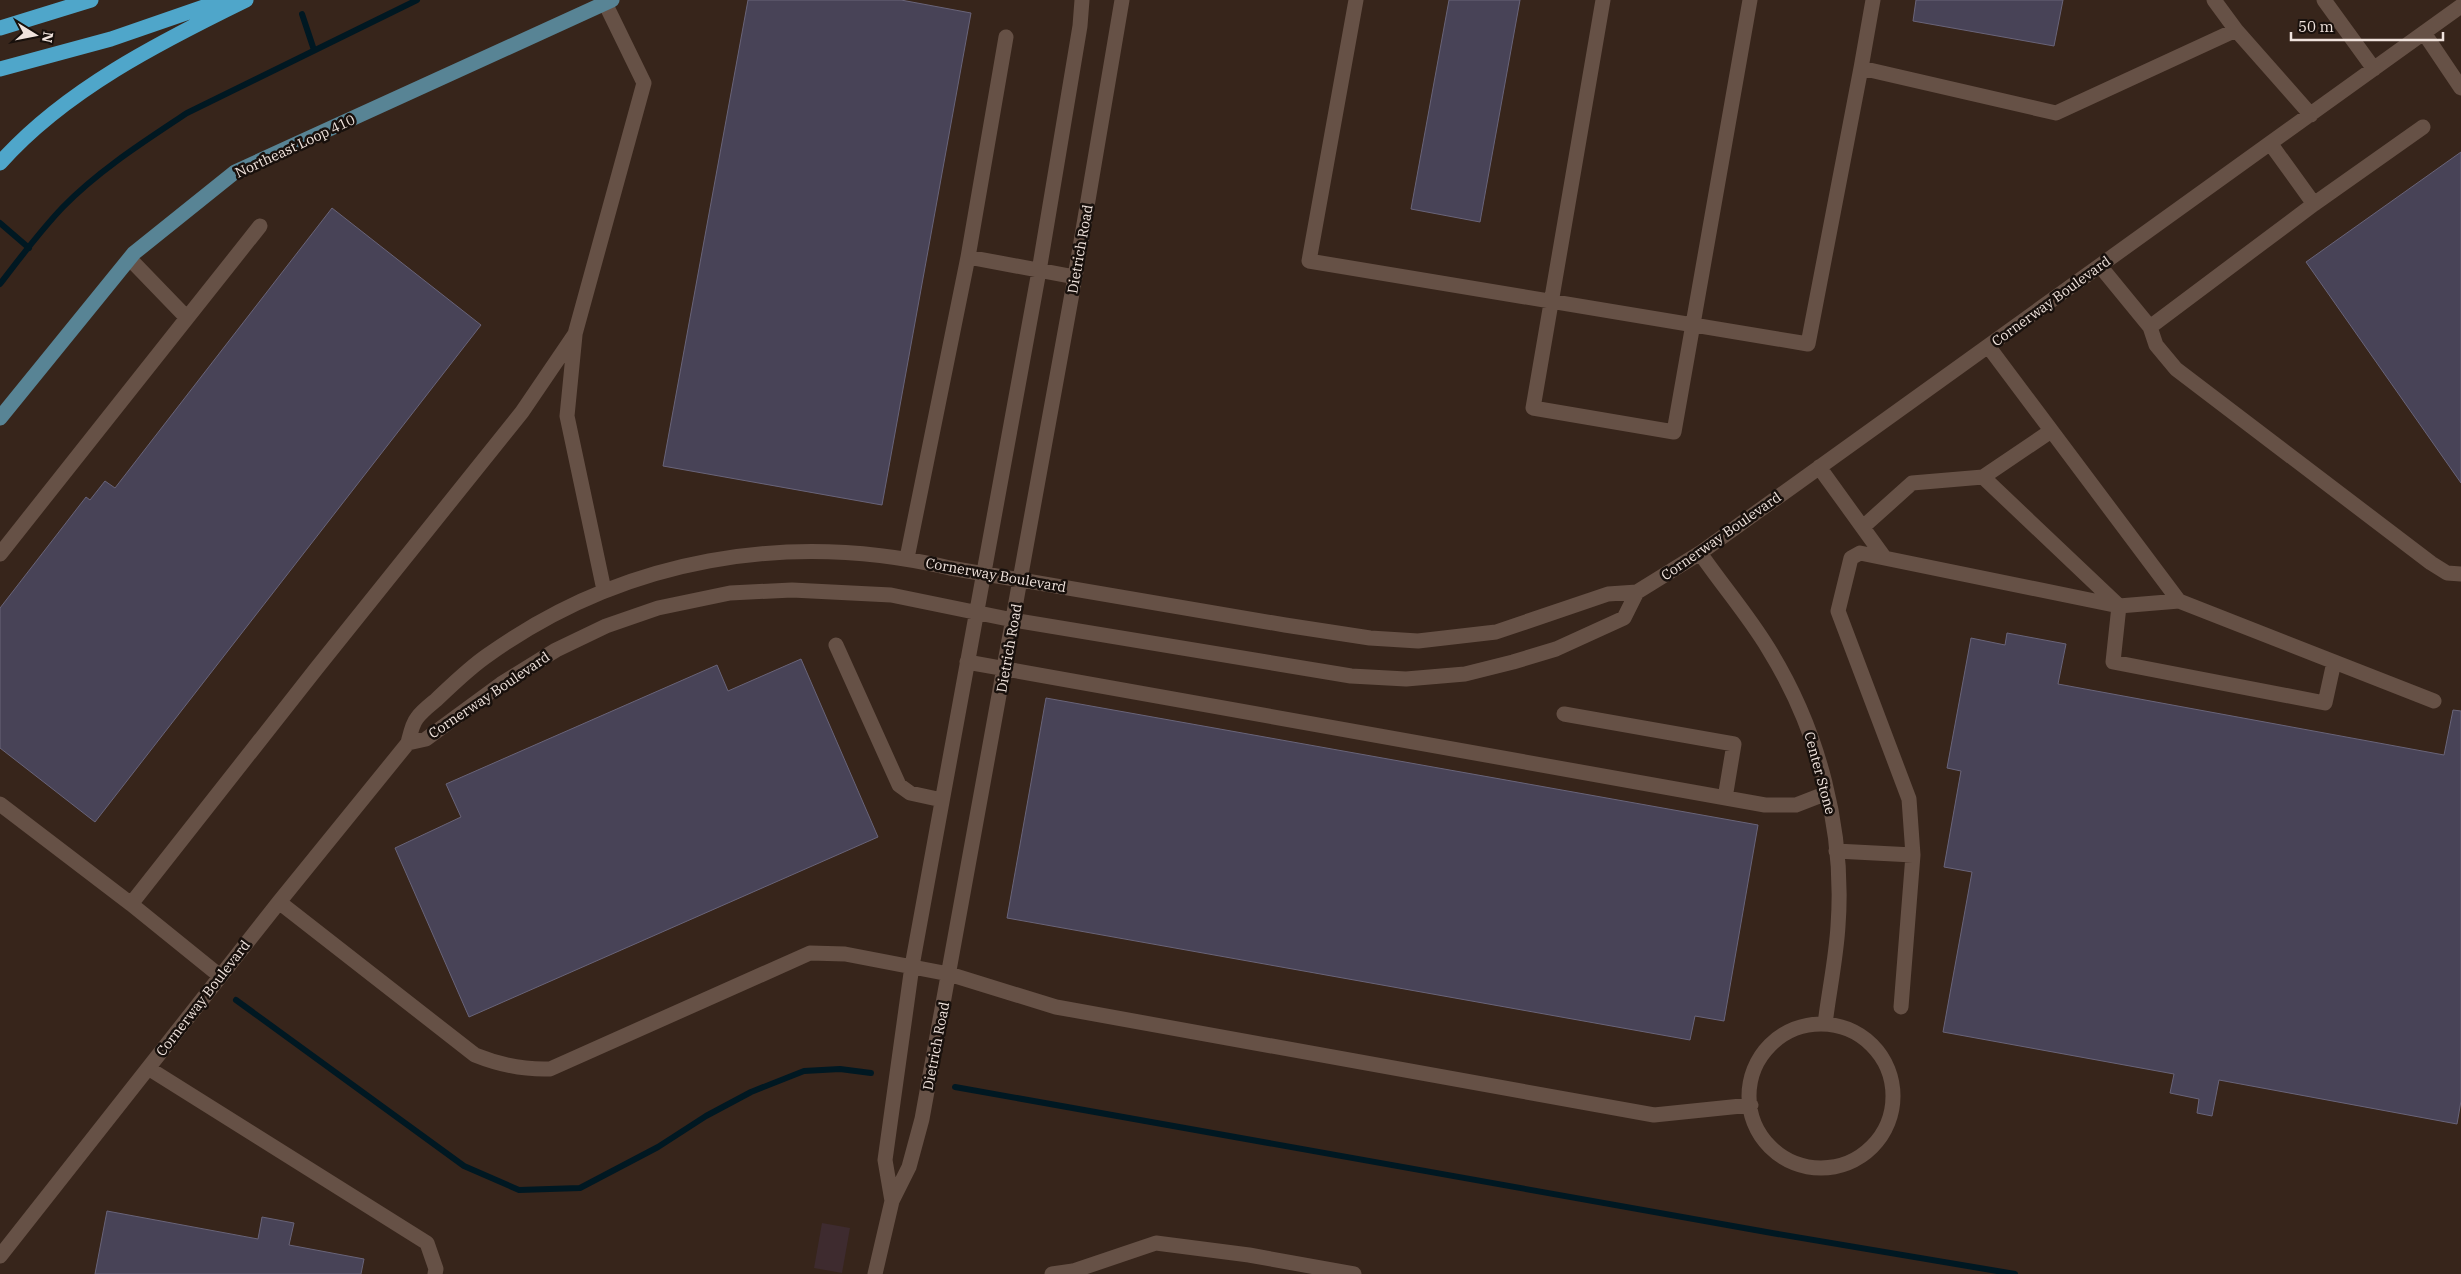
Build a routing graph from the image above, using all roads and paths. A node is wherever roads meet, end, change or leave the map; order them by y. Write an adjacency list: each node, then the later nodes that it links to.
1 (91, 0): 14 (highway)
2 (224, 0): 19 (highway)
3 (246, 0): 25 (highway)
4 (1082, 0): 31 (street, Dietrich Road)
5 (1122, 0): 32 (street, Dietrich Road)
6 (1356, 0): 33 (street)
7 (1603, 0): 33 (street)
8 (1750, 0): 35 (street)
9 (1873, 0): 18 (street)
10 (2214, 0): 15 (street)
11 (2324, 0): 20 (street)
12 (608, 2): 29 (main road, Northeast Loop 410); 37 (street)
13 (2461, 6): 16 (street, Cornerway Boulevard)
14 (0, 28)
15 (2236, 30): 18 (street); 22 (street)
16 (2424, 33): 20 (street, Cornerway Boulevard); 21 (street)
17 (1006, 37): 28 (street)
18 (1861, 68): 35 (street)
19 (0, 69)
20 (2374, 69): 22 (street, Cornerway Boulevard)
21 (2461, 88)
22 (2311, 115): 24 (street, Cornerway Boulevard)
23 (2423, 127): 26 (street)
24 (2270, 143): 26 (street); 30 (street, Cornerway Boulevard)
25 (0, 164)
26 (2314, 204): 36 (street)
27 (260, 226): 34 (street)
28 (968, 258): 31 (street); 47 (street)
29 (130, 259): 34 (street); 39 (main road, Northeast Loop 410)
30 (2100, 266): 36 (street); 38 (street, Cornerway Boulevard)
31 (1039, 271): 32 (street); 48 (street, Dietrich Road)
32 (1075, 277): 50 (street, Dietrich Road)
33 (1553, 302): 35 (street); 35 (street)
34 (187, 318): 45 (street)
35 (1693, 325)
36 (2150, 328): 49 (street)
37 (575, 334): 51 (street); 71 (street)
38 (1988, 346): 40 (street); 41 (street, Cornerway Boulevard)
39 (0, 418)
40 (2051, 431): 42 (street); 53 (street)
41 (1820, 467): 43 (street); 44 (street, Cornerway Boulevard)
42 (1983, 477): 43 (street); 54 (street)
43 (1863, 528): 46 (street)
44 (1700, 553): 52 (street, Cornerway Boulevard); 64 (street, Center Stone)
45 (0, 554)
46 (1884, 557): 54 (street); 69 (street)
47 (907, 558): 48 (street, Cornerway Boulevard); 51 (street, Cornerway Boulevard)
48 (984, 574): 50 (street, Cornerway Boulevard); 55 (street, Dietrich Road)
49 (2461, 574)
50 (1021, 580): 52 (street, Cornerway Boulevard); 56 (street, Dietrich Road)
51 (604, 590): 63 (street, Cornerway Boulevard)
52 (1637, 592): 56 (street, Cornerway Boulevard)
53 (2179, 601): 54 (street); 59 (street)
54 (2119, 606): 59 (street)
55 (976, 613): 56 (street, Cornerway Boulevard); 58 (street, Dietrich Road); 63 (street, Cornerway Boulevard)
56 (1013, 620): 60 (street, Dietrich Road)
57 (836, 646): 66 (street)
58 (967, 662): 60 (street); 66 (street, Dietrich Road)
59 (2334, 662): 61 (street)
60 (1005, 669): 65 (street); 73 (street, Dietrich Road)
61 (2434, 701)
62 (1564, 714): 65 (street)
63 (408, 743): 70 (street, Cornerway Boulevard)
64 (1827, 793): 65 (street); 68 (street, Center Stone)
65 (1725, 798)
66 (942, 800): 72 (street, Dietrich Road)
67 (0, 804): 71 (street)
68 (1836, 851): 69 (street); 76 (street, Center Stone)
69 (1914, 855): 75 (street)
70 (279, 902): 72 (street); 74 (street, Cornerway Boulevard)
71 (131, 904): 74 (street)
72 (912, 966): 73 (street); 79 (street, Dietrich Road)
73 (949, 974): 78 (street); 79 (street, Dietrich Road)
74 (220, 976): 77 (street, Cornerway Boulevard)
75 (1902, 1007)
76 (1825, 1024): 78 (street); 78 (street)
77 (148, 1068): 80 (street, Cornerway Boulevard); 81 (street)
78 (1751, 1106)
79 (892, 1201): 82 (street, Dietrich Road)
80 (0, 1256)
81 (435, 1274)
82 (875, 1274)
83 (1052, 1274): 84 (street)
84 (1354, 1274)

